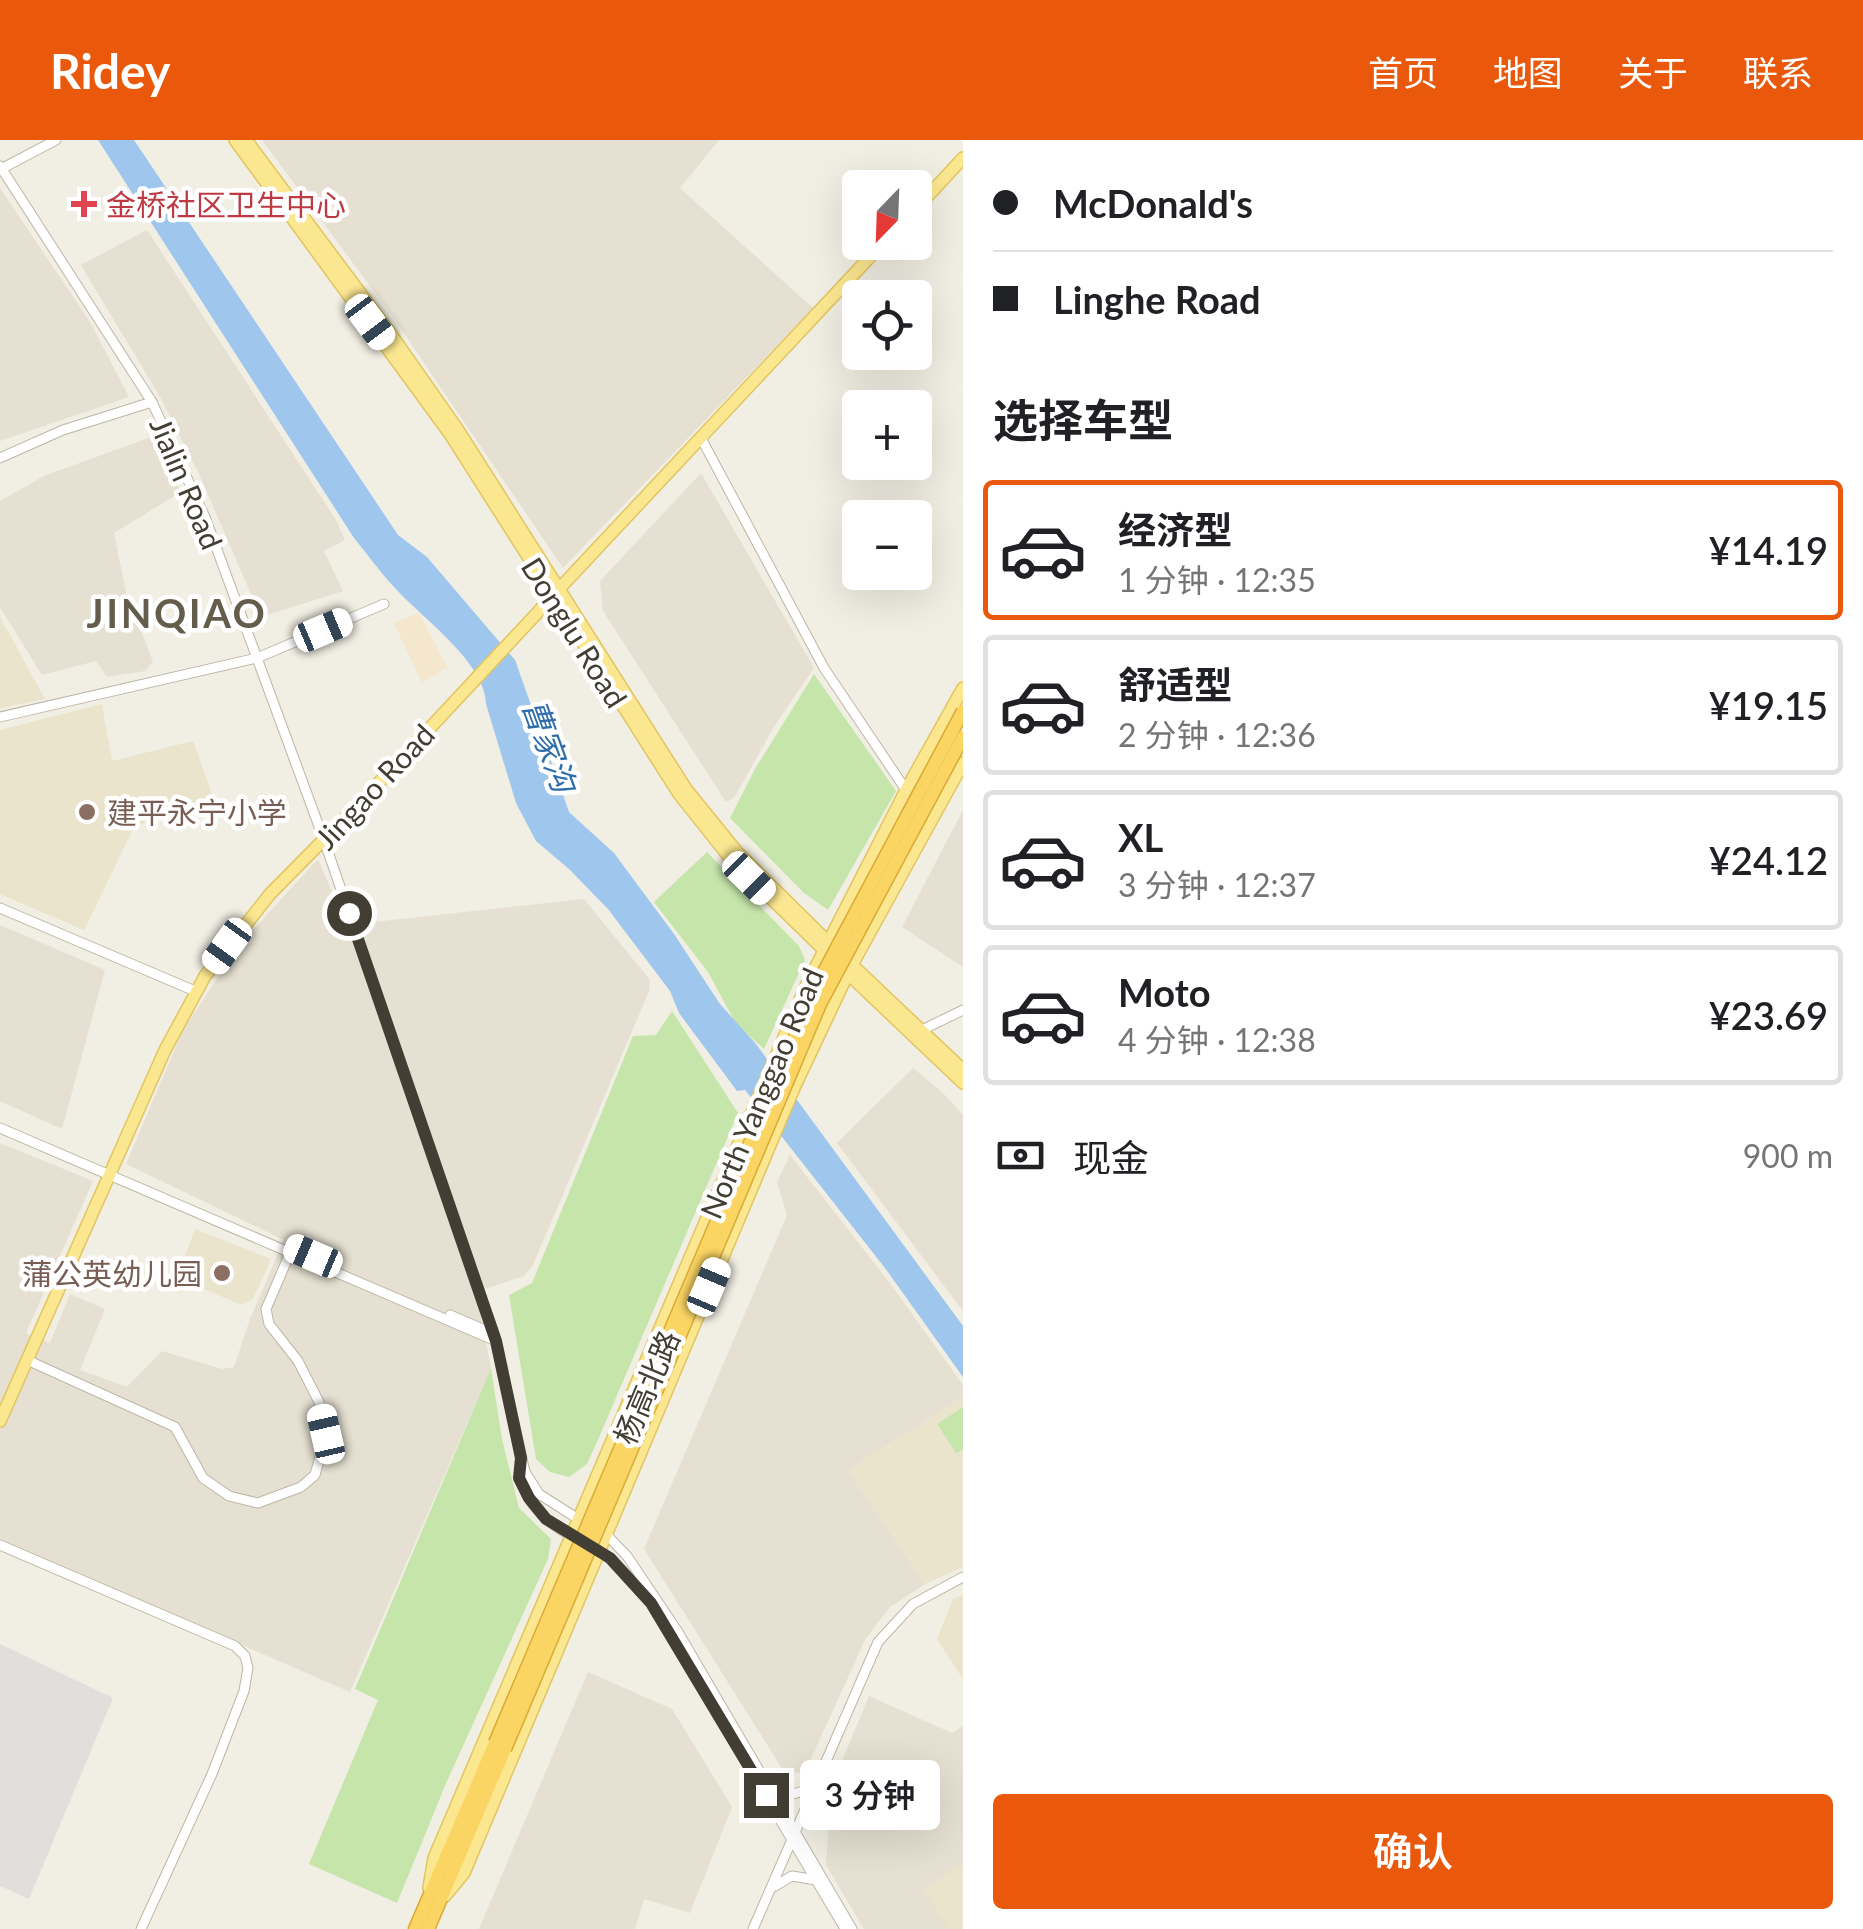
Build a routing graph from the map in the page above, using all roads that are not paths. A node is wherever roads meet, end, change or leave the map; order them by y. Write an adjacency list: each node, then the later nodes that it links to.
1 (56, 140): 5 (street)
2 (234, 140): 11 (main road, Donglu Road)
3 (246, 140): 11 (main road, Donglu Road)
4 (963, 158): 6 (main road)
5 (1, 168): 8 (street, Jialin Road)
6 (932, 192)
7 (867, 260): 9 (main road, Jingao Road)
8 (152, 402): 10 (street); 13 (street, Jialin Road)
9 (701, 438): 11 (main road, Jingao Road); 19 (street)
10 (0, 458)
11 (556, 592): 20 (main road, Jingao Road); 22 (main road, Donglu Road)
12 (384, 604): 13 (street)
13 (256, 658): 16 (street); 20 (street, Jialin Road)
14 (963, 688): 19 (main road, North Yanggao Road)
15 (963, 711): 42 (highway, 杨高北路, bridge)
16 (0, 716)
17 (963, 737): 42 (highway, 杨高北路, bridge)
18 (963, 763): 23 (main road, North Yanggao Road)
19 (906, 790): 22 (main road, North Yanggao Road)
20 (324, 840): 24 (main road, Jingao Road); 32 (street, Jialin Road)
21 (0, 908): 24 (street)
22 (825, 946): 23 (main road, Donglu Road); 36 (main road, North Yanggao Road)
23 (850, 969): 26 (main road, Donglu Road); 28 (main road, Donglu Road); 37 (main road, North Yanggao Road)
24 (195, 991): 30 (main road, Jingao Road)
25 (963, 1010): 26 (street)
26 (922, 1030): 27 (main road, Donglu Road)
27 (963, 1070)
28 (963, 1083)
29 (0, 1128): 30 (street)
30 (110, 1173): 31 (street); 32 (street); 33 (main road, Jingao Road)
31 (290, 1253): 32 (street); 33 (street)
32 (495, 1338): 35 (street, Jialin Road)
33 (27, 1360): 34 (main road, Jingao Road)
34 (0, 1421)
35 (521, 1458): 36 (street, Jialin Road); 38 (street)
36 (578, 1520): 37 (street, Jialin Road); 38 (main road, North Yanggao Road)
37 (605, 1533): 40 (main road, North Yanggao Road); 44 (street)
38 (572, 1536): 40 (street); 48 (main road, North Yanggao Road)
39 (0, 1545): 49 (street)
40 (598, 1550): 45 (street); 48 (main road, North Yanggao Road)
41 (963, 1578): 43 (street)
42 (500, 1746): 48 (highway, North Yanggao Road)
43 (817, 1781): 44 (street); 45 (street)
44 (772, 1790): 45 (street)
45 (794, 1836): 46 (street); 47 (street); 53 (street)
46 (816, 1881): 47 (street); 53 (street)
47 (769, 1892): 52 (street)
48 (433, 1901): 50 (highway, North Yanggao Road); 51 (highway, North Yanggao Road)
49 (140, 1929)
50 (415, 1929)
51 (428, 1929)
52 (753, 1929)
53 (848, 1929)

